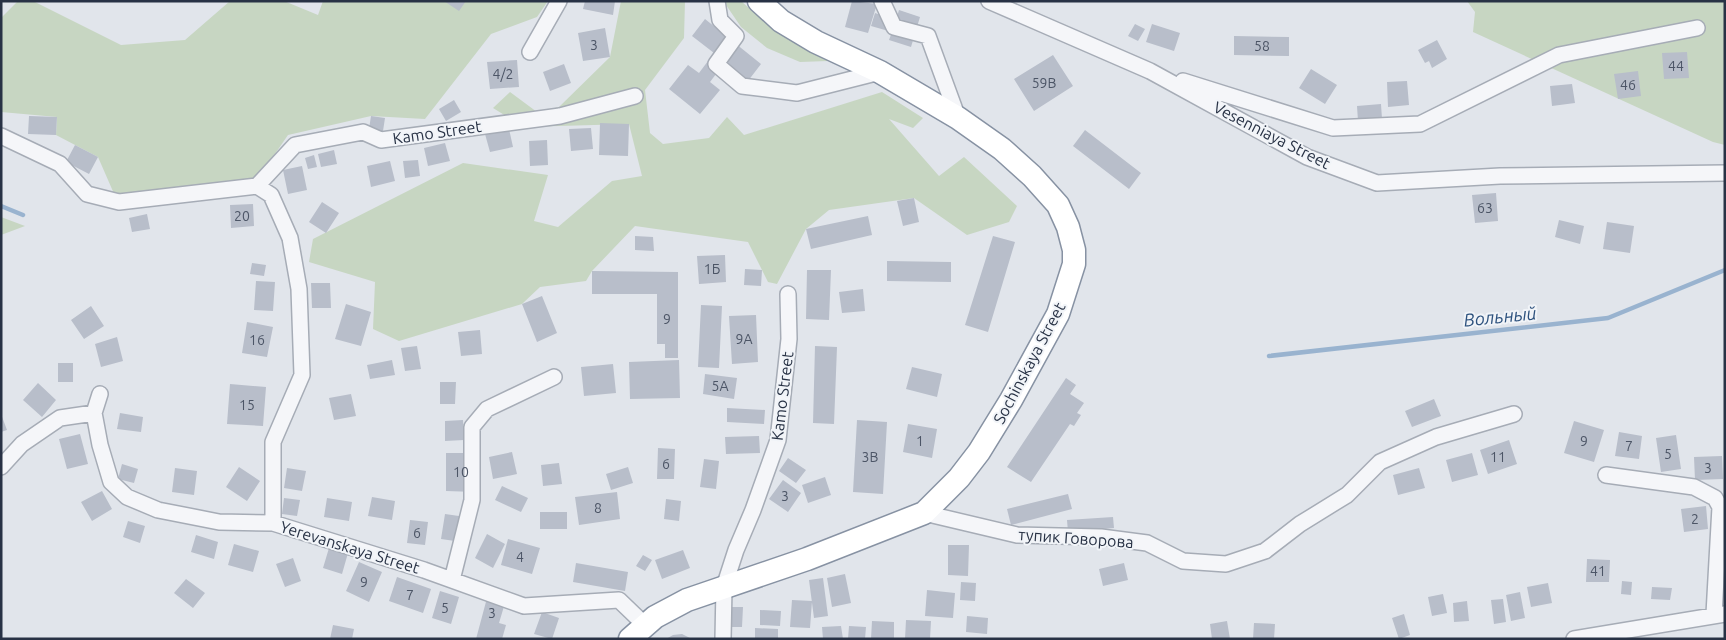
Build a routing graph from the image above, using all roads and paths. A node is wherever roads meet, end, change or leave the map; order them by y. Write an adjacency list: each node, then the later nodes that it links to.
1 (559, 1): 8 (street)
2 (717, 1): 10 (street)
3 (759, 1): 6 (highway, Sochinskaya Street)
4 (882, 1): 12 (street)
5 (989, 1): 9 (street, Vesenniaya Street)
6 (780, 11): 10 (highway, Sochinskaya Street)
7 (1697, 28): 9 (street)
8 (530, 52)
9 (1150, 71): 14 (street, Vesenniaya Street)
10 (880, 72): 12 (highway, Sochinskaya Street)
11 (635, 96): 15 (street, Kamo Street)
12 (958, 118): 25 (highway, Sochinskaya Street)
13 (1, 136): 15 (street)
14 (1725, 173)
15 (257, 186): 26 (street)
16 (788, 294): 28 (street, Kamo Street)
17 (554, 377): 27 (street)
18 (100, 394): 19 (street)
19 (94, 413): 21 (street); 26 (street, Yerevanskaya Street)
20 (1514, 414): 25 (street, тупик Говорова)
21 (22, 444): 22 (street); 23 (street)
22 (1, 448)
23 (1, 467)
24 (1606, 474): 29 (street)
25 (924, 513): 28 (highway, Sochinskaya Street)
26 (273, 523): 27 (street, Yerevanskaya Street)
27 (452, 580): 30 (street, Yerevanskaya Street)
28 (724, 587): 30 (highway, Sochinskaya Street); 31 (street, Kamo Street)
29 (1719, 614): 32 (street)
30 (638, 632)
31 (723, 639)
32 (1574, 639)

